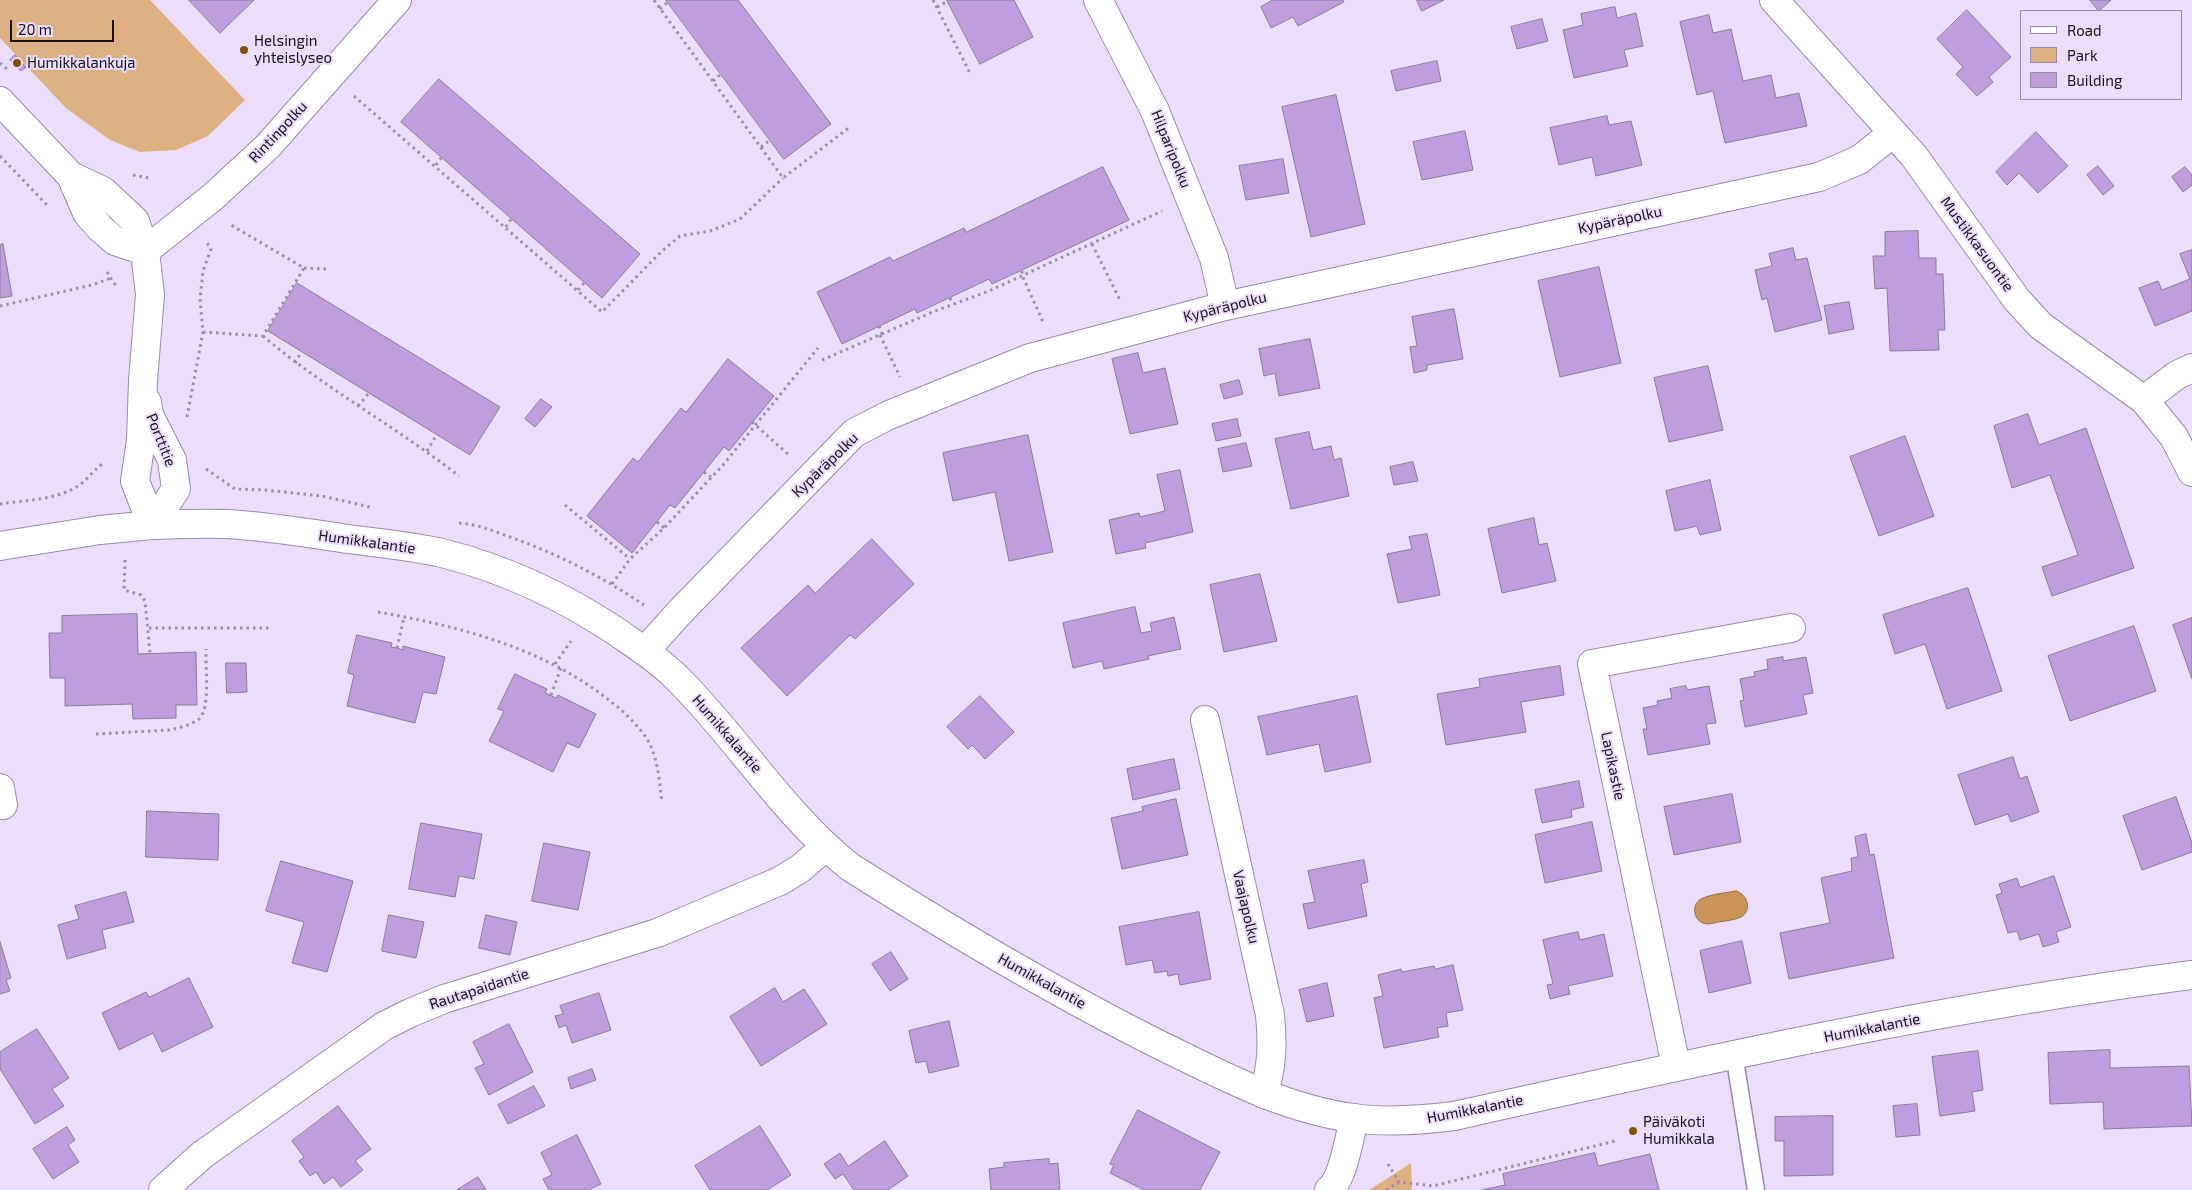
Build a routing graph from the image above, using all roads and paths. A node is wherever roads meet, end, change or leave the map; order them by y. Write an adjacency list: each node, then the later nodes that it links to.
1 (397, 0): 32 (street, Rintinpolku)
2 (654, 0): 9 (path)
3 (933, 0): 8 (path)
4 (1098, 0): 46 (street, Hilparipolku)
5 (1774, 0): 16 (street, Mustikkasuontie)
6 (948, 1): 8 (path)
7 (668, 2): 9 (path)
8 (937, 7): 11 (path)
9 (660, 9): 12 (path)
10 (721, 74): 12 (path)
11 (971, 75)
12 (713, 81): 18 (path)
13 (352, 94): 21 (path)
14 (0, 101): 32 (street, Porttitie)
15 (850, 127): 22 (path)
16 (1893, 133): 46 (street, Kypäräpolku); 60 (street, Mustikkasuontie)
17 (770, 140): 18 (path)
18 (760, 147): 22 (path)
19 (441, 158): 21 (path)
20 (1, 159): 24 (path)
21 (436, 165): 27 (path)
22 (783, 178): 40 (path)
23 (1168, 208): 29 (path)
24 (50, 209)
25 (511, 219): 27 (path)
26 (231, 225): 33 (path)
27 (506, 227): 40 (path)
28 (1094, 236): 29 (path)
29 (1096, 241): 30 (path)
30 (1092, 244): 37 (path); 43 (path)
31 (211, 249): 49 (path)
32 (145, 251): 58 (street, Porttitie)
33 (304, 268): 34 (path); 51 (path)
34 (328, 269)
35 (107, 270): 38 (path)
36 (1022, 271): 37 (path)
37 (1022, 276): 44 (path); 47 (path)
38 (111, 278): 41 (path); 45 (path)
39 (584, 282): 40 (path)
40 (578, 290)
41 (121, 294)
42 (950, 298): 44 (path)
43 (1121, 303)
44 (954, 304): 50 (path)
45 (0, 306)
46 (1225, 306): 93 (street, Kypäräpolku)
47 (1044, 323)
48 (879, 326): 50 (path)
49 (203, 332): 51 (path); 62 (path)
50 (881, 334): 54 (path); 57 (path)
51 (263, 336): 55 (path)
52 (818, 348): 63 (path)
53 (302, 352): 55 (path)
54 (822, 360)
55 (295, 363): 61 (path)
56 (2192, 368): 60 (street)
57 (900, 378)
58 (143, 380): 78 (street, Porttitie); 78 (street, Porttitie)
59 (369, 393): 61 (path)
60 (2144, 400): 70 (street, Mustikkasuontie)
61 (358, 406): 65 (path)
62 (186, 421)
63 (753, 424): 67 (path); 72 (path)
64 (437, 434): 65 (path)
65 (426, 450): 71 (path)
66 (108, 459): 73 (path)
67 (797, 461)
68 (202, 466): 75 (path)
69 (704, 472): 72 (path)
70 (2192, 472)
71 (459, 476)
72 (711, 477): 79 (path)
73 (0, 504)
74 (565, 505): 82 (path)
75 (380, 510)
76 (454, 522): 83 (path)
77 (657, 522): 79 (path)
78 (152, 524): 80 (street, Humikkalantie); 93 (street, Humikkalantie)
79 (664, 528): 82 (path)
80 (0, 546)
81 (125, 552): 87 (path)
82 (630, 559): 83 (path)
83 (612, 584): 84 (path)
84 (646, 606)
85 (378, 612): 86 (path)
86 (404, 617): 91 (path); 95 (path)
87 (149, 628): 88 (path); 94 (path)
88 (270, 628)
89 (1791, 628): 104 (street, Lapikastie)
90 (574, 636): 95 (path)
91 (397, 648)
92 (206, 649): 99 (path)
93 (645, 651): 101 (street, Humikkalantie)
94 (150, 653)
95 (554, 664): 96 (path)
96 (561, 668): 97 (path); 100 (path)
97 (551, 695)
98 (1205, 720): 105 (street, Vaajapolku)
99 (96, 734)
100 (662, 802)
101 (825, 847): 105 (street, Humikkalantie); 110 (street, Rautapaidantie)
102 (2192, 975): 103 (street, Humikkalantie)
103 (1734, 1054): 104 (street, Humikkalantie); 113 (lane)
104 (1676, 1066): 106 (street, Humikkalantie)
105 (1264, 1094): 106 (street, Humikkalantie)
106 (1354, 1118): 111 (street)
107 (1616, 1141): 109 (path)
108 (1388, 1164): 109 (path)
109 (1398, 1182): 112 (path)
110 (163, 1190)
111 (1330, 1190)
112 (1386, 1190)
113 (1756, 1190)

